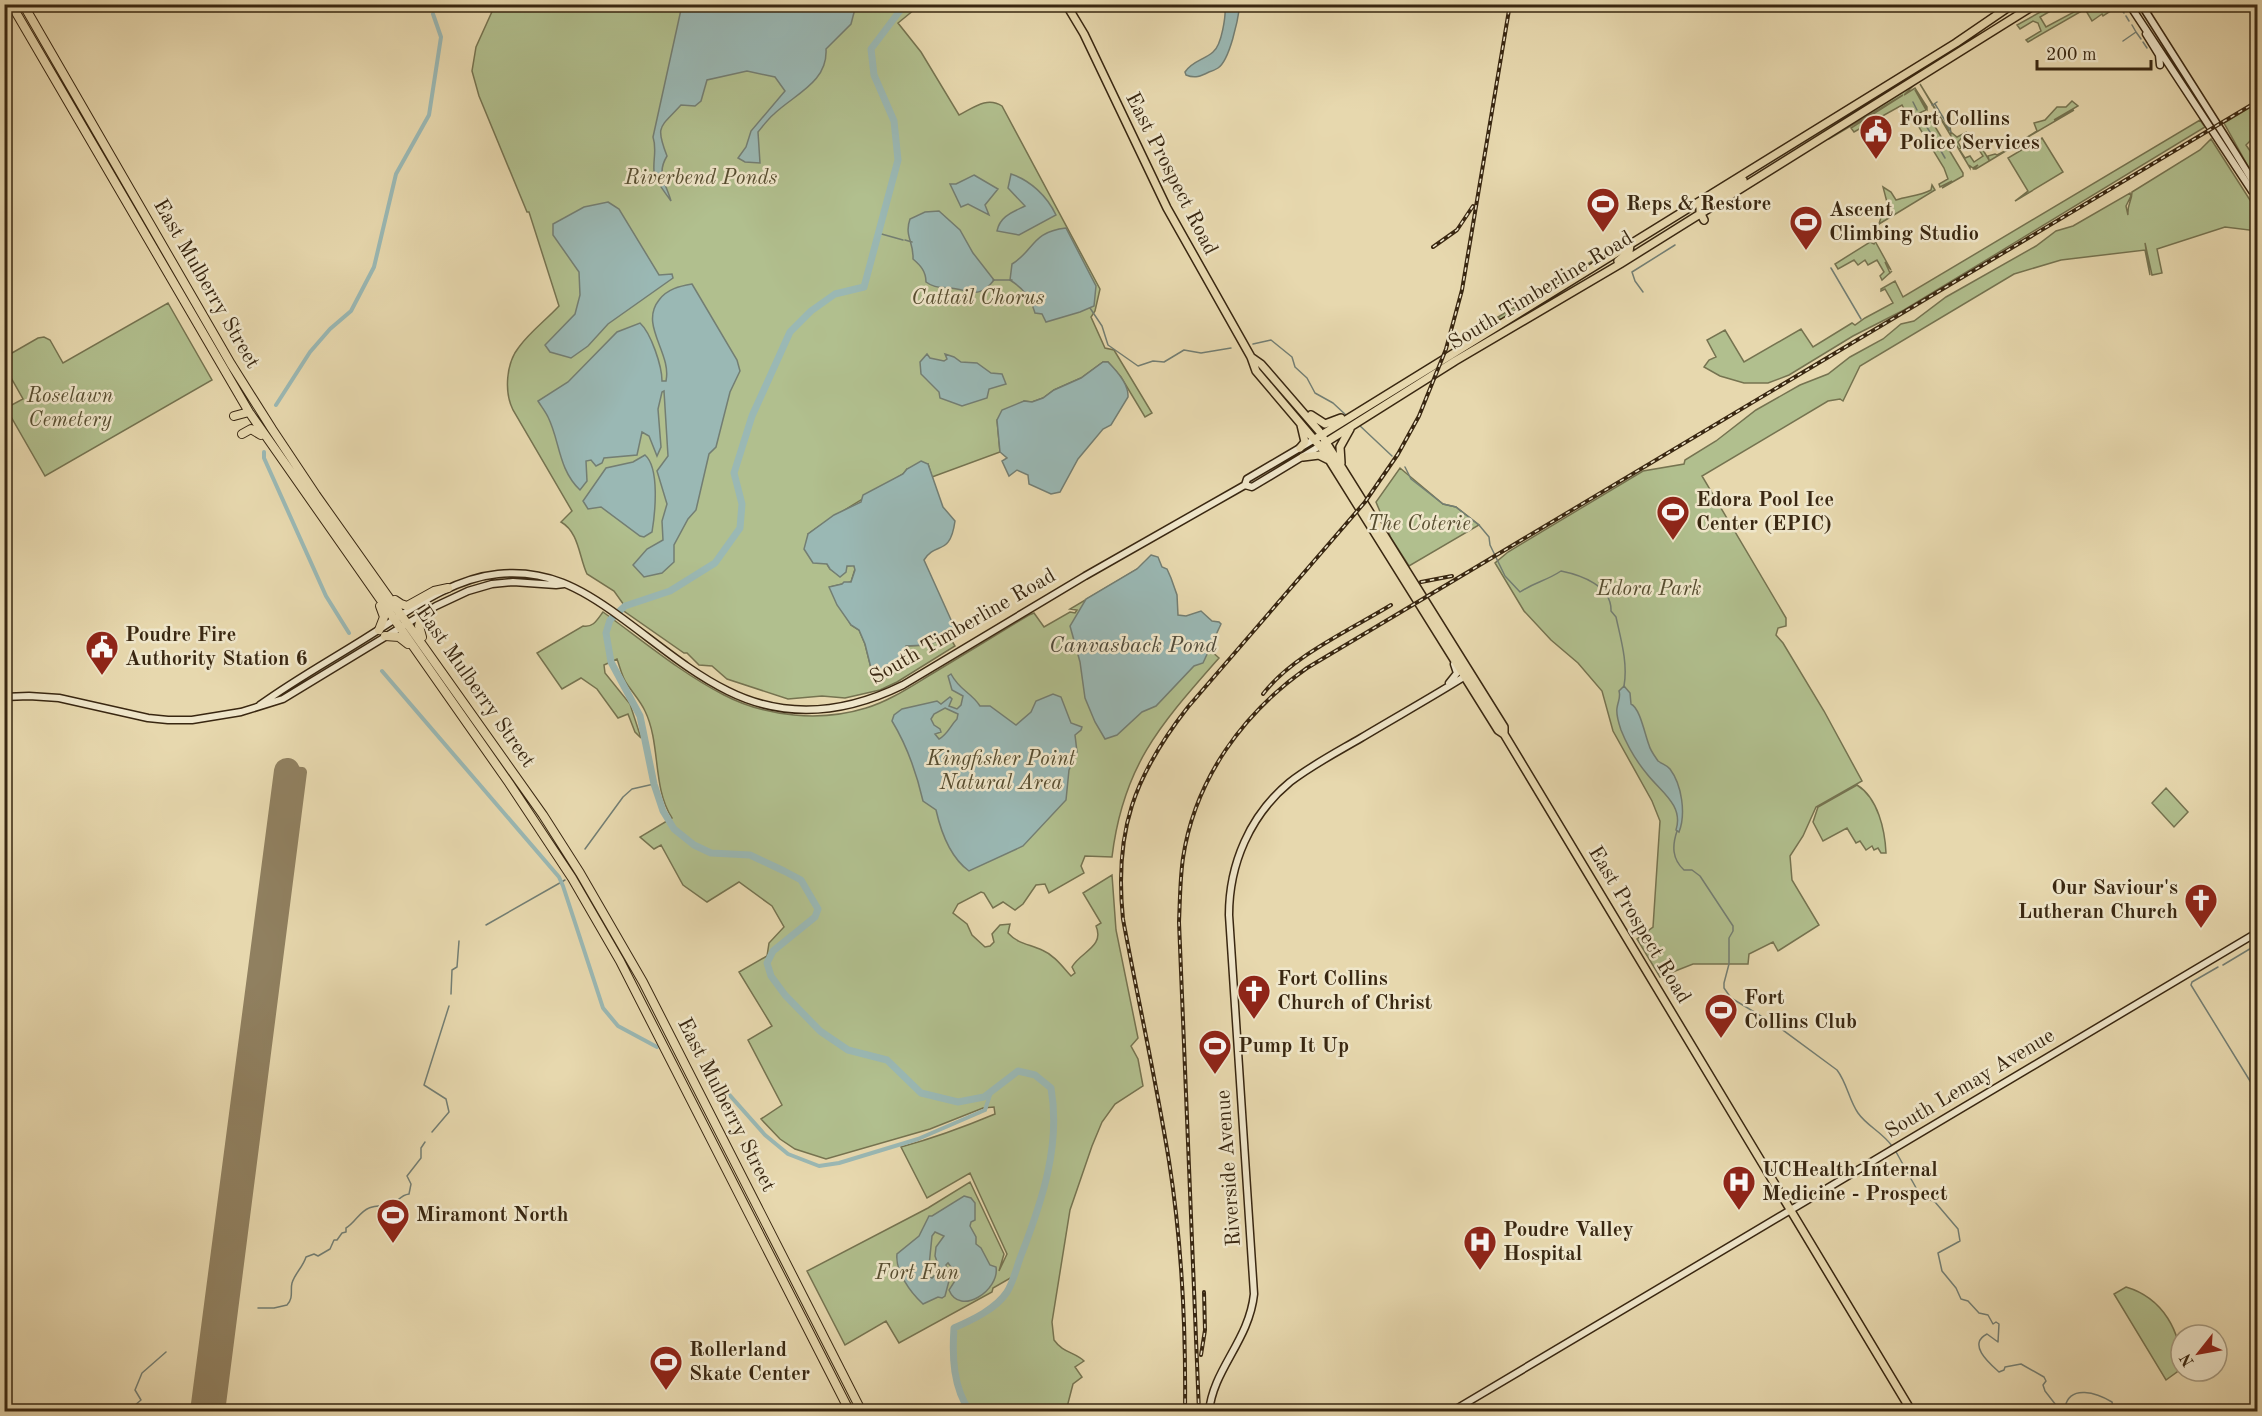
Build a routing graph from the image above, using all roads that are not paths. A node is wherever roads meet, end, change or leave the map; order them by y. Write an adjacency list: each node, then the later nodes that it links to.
1 (11, 4): 26 (highway, East Mulberry Street)
2 (23, 4): 44 (highway, East Mulberry Street)
3 (1066, 4): 28 (main road, East Prospect Road)
4 (2013, 4): 9 (main road, South Timberline Road)
5 (2036, 4): 14 (main road, South Timberline Road)
6 (2129, 4): 8 (main road)
7 (2141, 4): 10 (main road)
8 (2142, 22): 10 (main road); 11 (main road); 12 (main road)
9 (1956, 43): 13 (main road, South Timberline Road); 14 (main road)
10 (2174, 56): 15 (main road)
11 (2167, 60): 15 (main road); 17 (main road)
12 (2160, 65)
13 (1909, 71): 16 (main road); 18 (main road, South Timberline Road)
14 (1914, 80): 16 (main road, South Timberline Road)
15 (2204, 104): 19 (main road)
16 (1873, 106): 21 (main road, South Timberline Road)
17 (2230, 156): 19 (main road); 20 (main road)
18 (1747, 173): 21 (main road); 22 (main road, South Timberline Road)
19 (2251, 173): 20 (main road)
20 (2257, 196)
21 (1702, 217): 24 (main road, South Timberline Road)
22 (1630, 245): 23 (main road, South Timberline Road); 24 (main road)
23 (1596, 267): 25 (main road); 29 (main road, South Timberline Road)
24 (1592, 280): 25 (main road, South Timberline Road)
25 (1548, 311): 30 (main road, South Timberline Road)
26 (249, 412): 27 (highway); 36 (highway, East Mulberry Street)
27 (234, 416)
28 (1302, 416): 29 (main road); 32 (main road, East Prospect Road); 33 (main road, East Prospect Road); 35 (main road)
29 (1338, 423): 32 (main road, South Timberline Road)
30 (1348, 430): 34 (main road, South Timberline Road); 40 (main road)
31 (242, 434): 36 (highway)
32 (1322, 435): 33 (main road, South Timberline Road); 34 (main road, East Prospect Road)
33 (1315, 439): 34 (main road, East Prospect Road); 35 (main road, South Timberline Road)
34 (1323, 444): 37 (main road, South Timberline Road); 39 (main road, East Prospect Road); 40 (main road, East Prospect Road)
35 (1300, 448): 38 (main road, South Timberline Road)
36 (278, 455): 43 (highway, East Mulberry Street)
37 (1303, 457): 39 (main road); 41 (main road, South Timberline Road)
38 (1283, 458): 41 (main road); 42 (main road, South Timberline Road)
39 (1329, 460): 54 (main road, East Prospect Road)
40 (1341, 466): 55 (main road, East Prospect Road)
41 (1268, 477): 42 (main road, South Timberline Road)
42 (1245, 485): 45 (main road, South Timberline Road)
43 (333, 535): 49 (highway, East Mulberry Street); 52 (highway)
44 (350, 542): 46 (highway); 48 (highway, East Mulberry Street)
45 (564, 584): 46 (main road, South Timberline Road); 47 (main road, South Timberline Road)
46 (448, 588): 48 (main road, South Timberline Road)
47 (422, 614): 50 (main road, South Timberline Road); 60 (highway)
48 (403, 615): 49 (main road, South Timberline Road); 50 (highway, East Mulberry Street)
49 (394, 620): 51 (highway, East Mulberry Street); 52 (main road, South Timberline Road)
50 (408, 623): 51 (main road, South Timberline Road); 60 (highway, East Mulberry Street)
51 (400, 628): 53 (main road, South Timberline Road); 58 (highway, East Mulberry Street)
52 (379, 630): 59 (main road, South Timberline Road)
53 (385, 636): 58 (highway); 59 (main road, South Timberline Road)
54 (1443, 642): 55 (main road, East Prospect Road); 56 (main road)
55 (1468, 675): 56 (main road, Riverside Avenue); 65 (main road, East Prospect Road)
56 (1447, 687): 68 (main road, Riverside Avenue)
57 (4, 697): 59 (main road, South Timberline Road)
58 (450, 698): 63 (highway, East Mulberry Street)
59 (260, 705)
60 (469, 708): 62 (highway, East Mulberry Street)
61 (2258, 932): 65 (main road, South Lemay Avenue)
62 (657, 1011): 63 (highway); 64 (highway, East Mulberry Street)
63 (706, 1130): 64 (highway); 66 (highway, East Mulberry Street)
64 (743, 1178): 67 (highway, East Mulberry Street)
65 (1791, 1209): 69 (main road, South Lemay Avenue); 70 (main road, East Prospect Road)
66 (850, 1412)
67 (861, 1412)
68 (1209, 1412)
69 (1451, 1412)
70 (1912, 1412)

